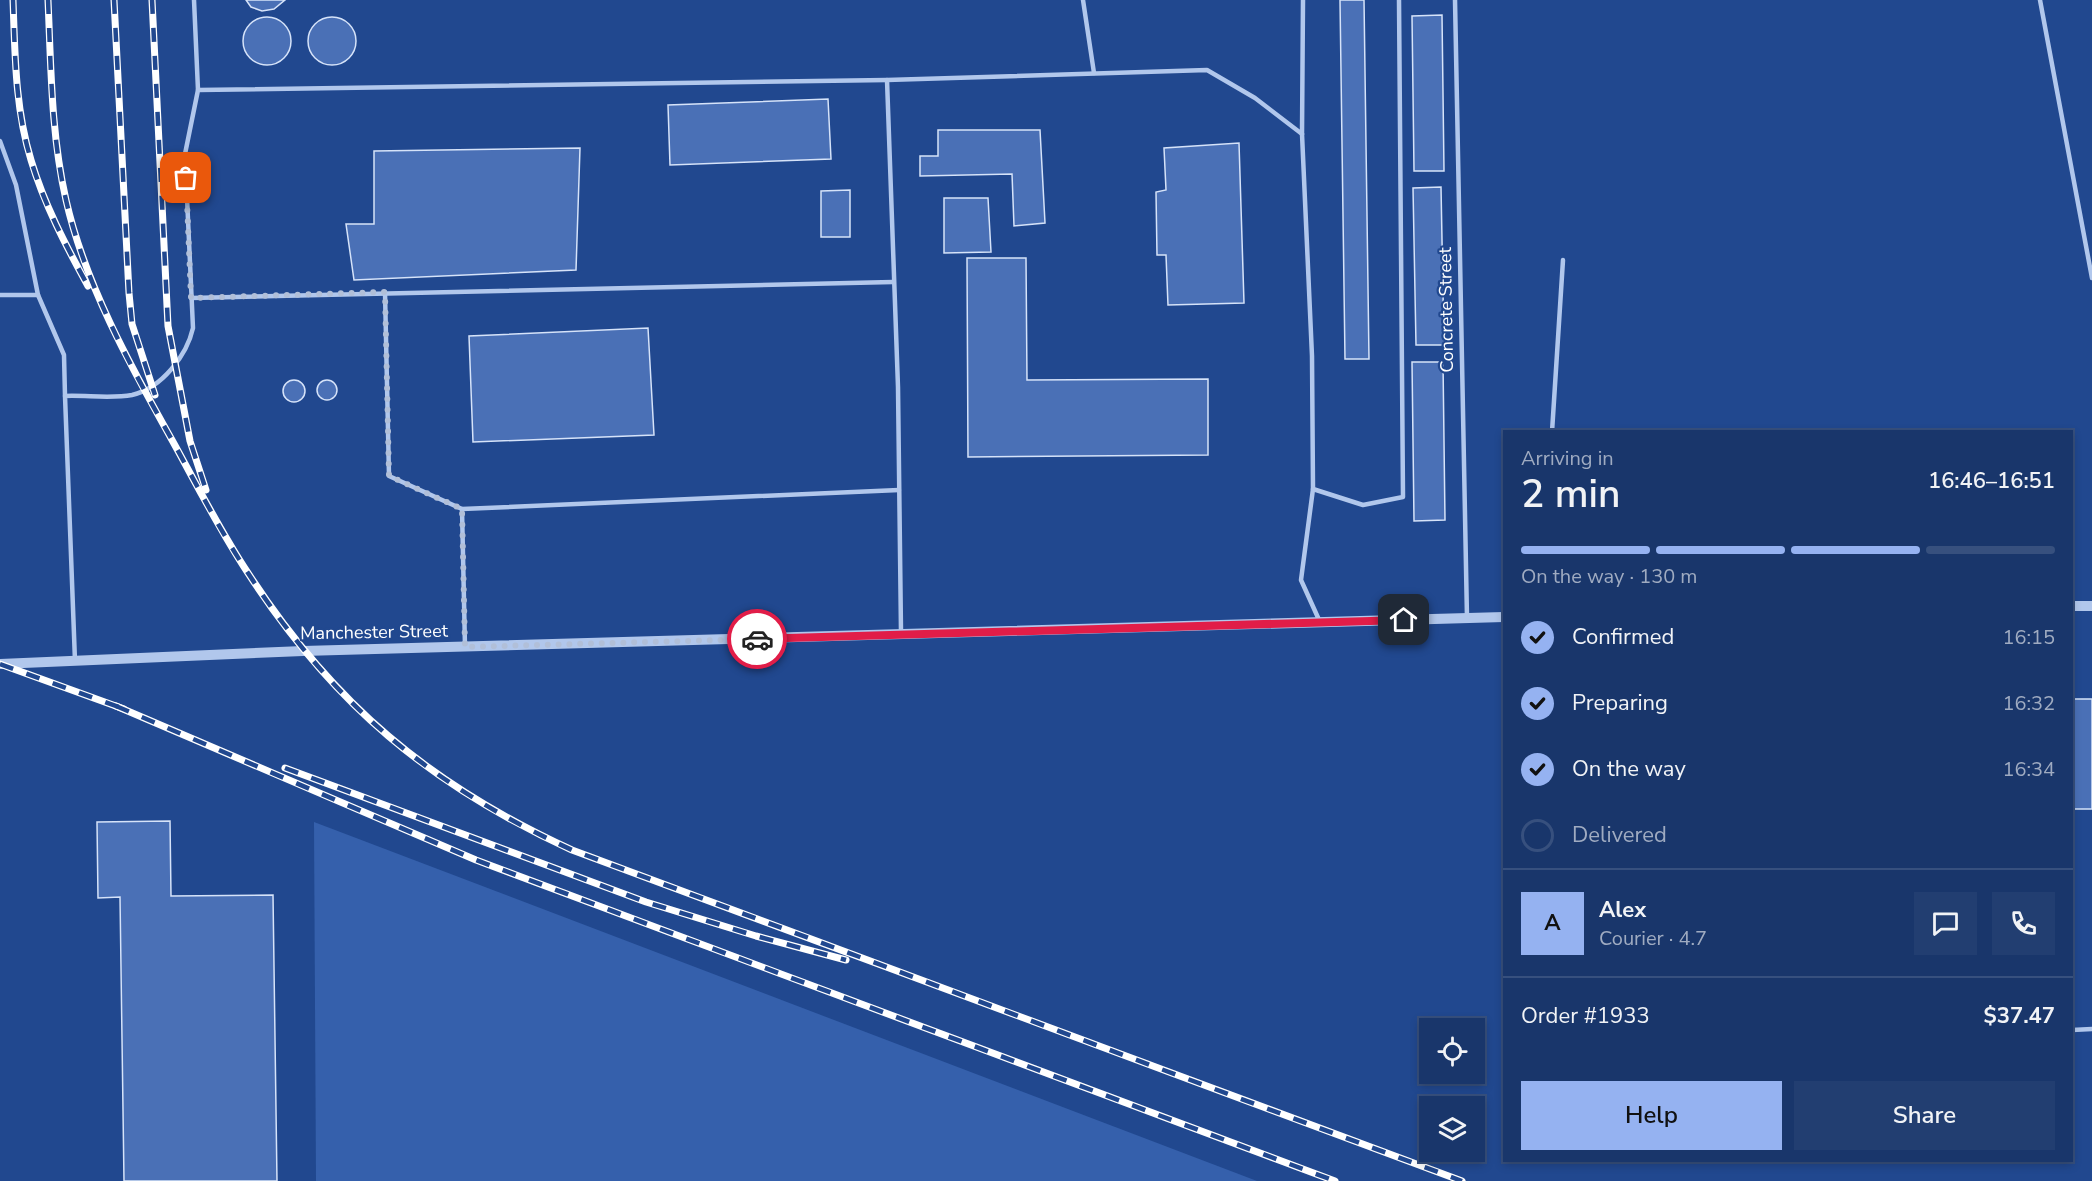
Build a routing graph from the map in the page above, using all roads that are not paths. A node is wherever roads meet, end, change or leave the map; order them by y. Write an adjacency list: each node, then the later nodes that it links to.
1 (194, 0): 9 (lane)
2 (1083, 0): 7 (lane)
3 (1303, 0): 10 (lane)
4 (1399, 0): 21 (lane)
5 (1455, 0): 27 (lane, Concrete Street)
6 (2040, 0): 13 (lane)
7 (1094, 73): 8 (lane); 10 (lane)
8 (887, 80): 9 (lane); 14 (lane)
9 (198, 90): 18 (lane)
10 (1302, 134): 21 (lane)
11 (0, 141): 17 (lane)
12 (1563, 260): 20 (lane)
13 (2092, 278)
14 (893, 282): 15 (lane); 22 (lane)
15 (385, 292): 18 (lane); 23 (lane)
16 (0, 295): 17 (lane)
17 (38, 295): 19 (lane)
18 (191, 298): 19 (lane)
19 (65, 396): 31 (lane)
20 (1552, 430)
21 (1313, 489): 28 (lane)
22 (899, 490): 23 (lane); 29 (lane)
23 (462, 509): 30 (lane)
24 (2073, 606): 25 (street)
25 (2092, 606)
26 (1503, 617): 27 (street, Manchester Street)
27 (1467, 618): 28 (street, Manchester Street)
28 (1320, 623): 29 (street, Manchester Street)
29 (901, 635): 30 (street, Manchester Street)
30 (465, 647): 31 (street, Manchester Street)
31 (75, 661): 32 (street, Manchester Street)
32 (0, 664)
33 (2092, 1029): 34 (lane)
34 (2073, 1030)

